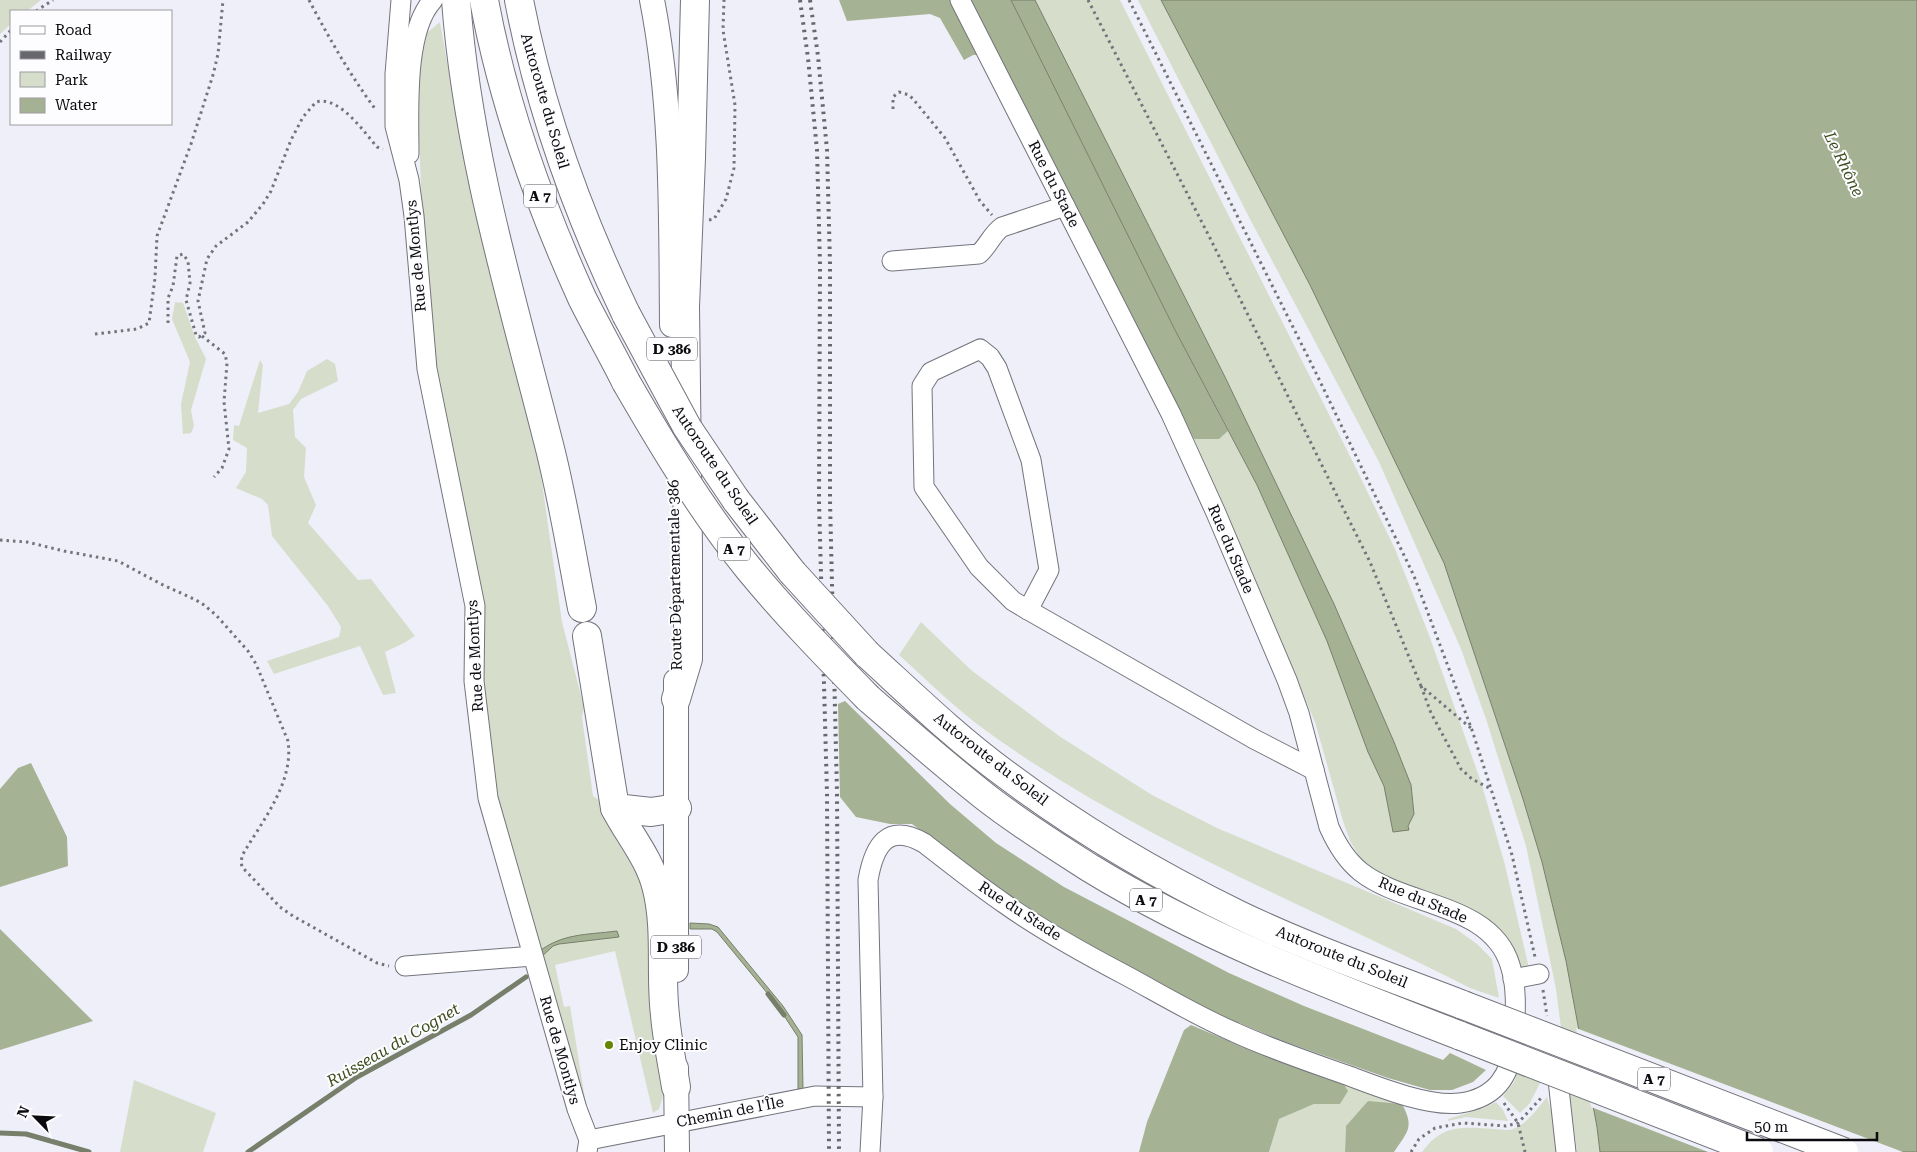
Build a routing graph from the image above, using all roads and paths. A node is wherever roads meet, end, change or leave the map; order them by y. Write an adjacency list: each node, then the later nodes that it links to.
1 (52, 0): 15 (path)
2 (223, 0): 27 (path)
3 (309, 0): 19 (path)
4 (401, 0): 19 (street)
5 (433, 0): 21 (street)
6 (456, 0): 31 (highway)
7 (484, 0): 58 (highway, Autoroute du Soleil / A 7, bridge)
8 (519, 0): 59 (highway, Autoroute du Soleil / A 7, bridge)
9 (652, 0): 35 (main road, Route Départementale 386 / D 386)
10 (695, 0): 23 (highway)
11 (724, 0): 23 (path)
12 (960, 0): 22 (street, Rue du Stade)
13 (1088, 0): 34 (path)
14 (1129, 0): 36 (path)
15 (37, 10)
16 (10, 31): 17 (path)
17 (0, 42)
18 (893, 109): 24 (path)
19 (397, 134): 20 (street)
20 (402, 154): 21 (street); 28 (path)
21 (409, 180): 41 (street, Rue de Montlys)
22 (1065, 206): 24 (street); 37 (street, Rue du Stade)
23 (689, 224): 35 (highway)
24 (1002, 227): 25 (street)
25 (892, 261)
26 (168, 323): 28 (path)
27 (95, 334)
28 (202, 336): 29 (path)
29 (214, 477)
30 (0, 540): 42 (path)
31 (582, 608)
32 (1028, 610): 32 (street); 37 (street)
33 (587, 636): 39 (highway)
34 (1421, 686): 36 (path); 38 (path)
35 (676, 699): 40 (main road, Route Départementale 386 / D 386)
36 (1472, 730): 38 (path)
37 (1314, 770): 44 (street, Rue du Stade)
38 (1491, 789): 43 (path)
39 (615, 808): 40 (highway); 47 (highway)
40 (677, 808): 47 (main road, Route Départementale 386 / D 386)
41 (533, 956): 42 (street); 52 (street, Rue de Montlys)
42 (405, 966)
43 (1539, 974): 44 (street); 45 (path)
44 (1513, 980): 48 (street, Rue du Stade)
45 (1548, 1017)
46 (1558, 1080): 51 (path); 57 (street)
47 (676, 1087): 50 (main road, Route Départementale 386 / D 386)
48 (1494, 1088): 49 (street, Rue du Stade); 51 (path)
49 (872, 1097): 50 (street, Chemin de l'Île); 54 (street, Rue du Stade)
50 (676, 1124): 52 (street, Chemin de l'Île); 53 (main road, Route Départementale 386 / D 386)
51 (1518, 1124): 55 (path); 56 (path)
52 (588, 1146)
53 (677, 1152)
54 (870, 1152)
55 (1411, 1152)
56 (1525, 1152)
57 (1566, 1152)
58 (1759, 1152)
59 (1844, 1152)

